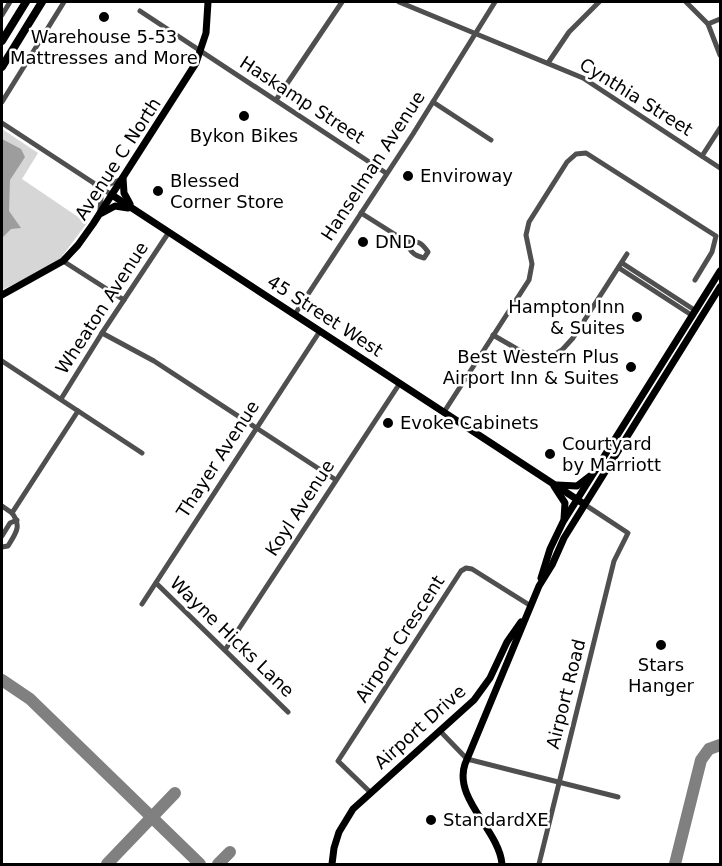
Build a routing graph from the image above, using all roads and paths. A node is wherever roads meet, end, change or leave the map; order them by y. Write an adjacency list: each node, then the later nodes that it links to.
1 (10, 2): 12 (street)
2 (26, 2): 16 (highway)
3 (64, 2): 22 (street)
4 (208, 2): 17 (main road, Avenue C North)
5 (342, 2): 21 (street)
6 (399, 2): 15 (street, Cynthia Street)
7 (495, 2): 15 (street, Hanselman Avenue)
8 (598, 2): 19 (street)
9 (686, 2): 14 (street)
10 (41, 4): 20 (highway)
11 (140, 10): 17 (street, Haskamp Street)
12 (2, 15)
13 (720, 19): 14 (street)
14 (708, 24): 18 (street)
15 (476, 34): 19 (street, Cynthia Street); 23 (street, Hanselman Avenue)
16 (2, 41)
17 (201, 51): 21 (street, Haskamp Street); 30 (main road, Avenue C North)
18 (720, 55)
19 (548, 63): 27 (street, Cynthia Street)
20 (2, 67)
21 (276, 100): 29 (street, Haskamp Street)
22 (2, 102)
23 (433, 102): 26 (street); 29 (street, Hanselman Avenue)
24 (3, 124): 31 (street, 45 Street West)
25 (720, 128): 27 (street)
26 (491, 140)
27 (702, 156): 28 (street, Cynthia Street)
28 (720, 168)
29 (386, 173): 34 (street, Hanselman Avenue)
30 (123, 178): 31 (street); 32 (main road, Avenue C North); 33 (main road)
31 (94, 184): 32 (street, 45 Street West); 35 (street)
32 (112, 195): 33 (main road, 45 Street West); 35 (main road, Avenue C North)
33 (133, 209): 35 (main road); 36 (main road, 45 Street West)
34 (361, 213): 37 (street); 47 (street, Hanselman Avenue)
35 (100, 214): 39 (main road, Avenue C North)
36 (169, 232): 45 (street, Wheaton Avenue); 47 (main road, 45 Street West)
37 (407, 242)
38 (627, 254): 40 (street)
39 (63, 261): 44 (main road, Avenue C North); 45 (street)
40 (620, 265): 46 (street); 50 (street)
41 (720, 272): 46 (main road, Airport Drive)
42 (695, 280): 50 (street)
43 (720, 286): 61 (main road, Airport Drive)
44 (2, 295)
45 (124, 300): 49 (street, Wheaton Avenue)
46 (694, 313): 58 (main road, Airport Drive)
47 (295, 314): 48 (main road, 45 Street West)
48 (320, 331): 52 (main road, 45 Street West); 56 (street, Thayer Avenue)
49 (102, 333): 53 (street, Wheaton Avenue); 56 (street)
50 (493, 335): 55 (street)
51 (2, 361): 53 (street)
52 (400, 383): 55 (main road, 45 Street West); 59 (street, Koyl Avenue)
53 (61, 399): 54 (street)
54 (78, 411): 57 (street); 63 (street)
55 (444, 412): 60 (main road, 45 Street West)
56 (257, 428): 59 (street); 69 (street, Thayer Avenue)
57 (142, 453)
58 (597, 470): 60 (main road); 61 (main road, Airport Drive)
59 (336, 480): 73 (street, Koyl Avenue)
60 (553, 483): 61 (main road, 45 Street West); 65 (main road)
61 (581, 502): 65 (main road, Airport Drive); 66 (street, 45 Street West); 70 (main road, Airport Drive)
62 (2, 506): 63 (street)
63 (12, 513): 64 (street)
64 (18, 520): 67 (street); 68 (street)
65 (563, 522): 70 (main road, Airport Drive)
66 (628, 533): 77 (street, Airport Road)
67 (2, 536)
68 (2, 547)
69 (156, 583): 71 (street, Thayer Avenue); 73 (street, Wayne Hicks Lane)
70 (539, 586): 72 (main road, Airport Drive)
71 (142, 604)
72 (530, 608): 75 (main road, Airport Drive); 76 (main road, Airport Drive); 78 (street, Airport Crescent)
73 (225, 650): 74 (street, Wayne Hicks Lane)
74 (288, 712)
75 (440, 731): 76 (street); 78 (main road, Airport Drive)
76 (467, 759): 77 (street); 81 (main road, Airport Drive)
77 (559, 782): 79 (street); 82 (street, Airport Road)
78 (370, 792): 80 (main road, Airport Drive)
79 (618, 797)
80 (332, 864)
81 (502, 864)
82 (539, 864)

